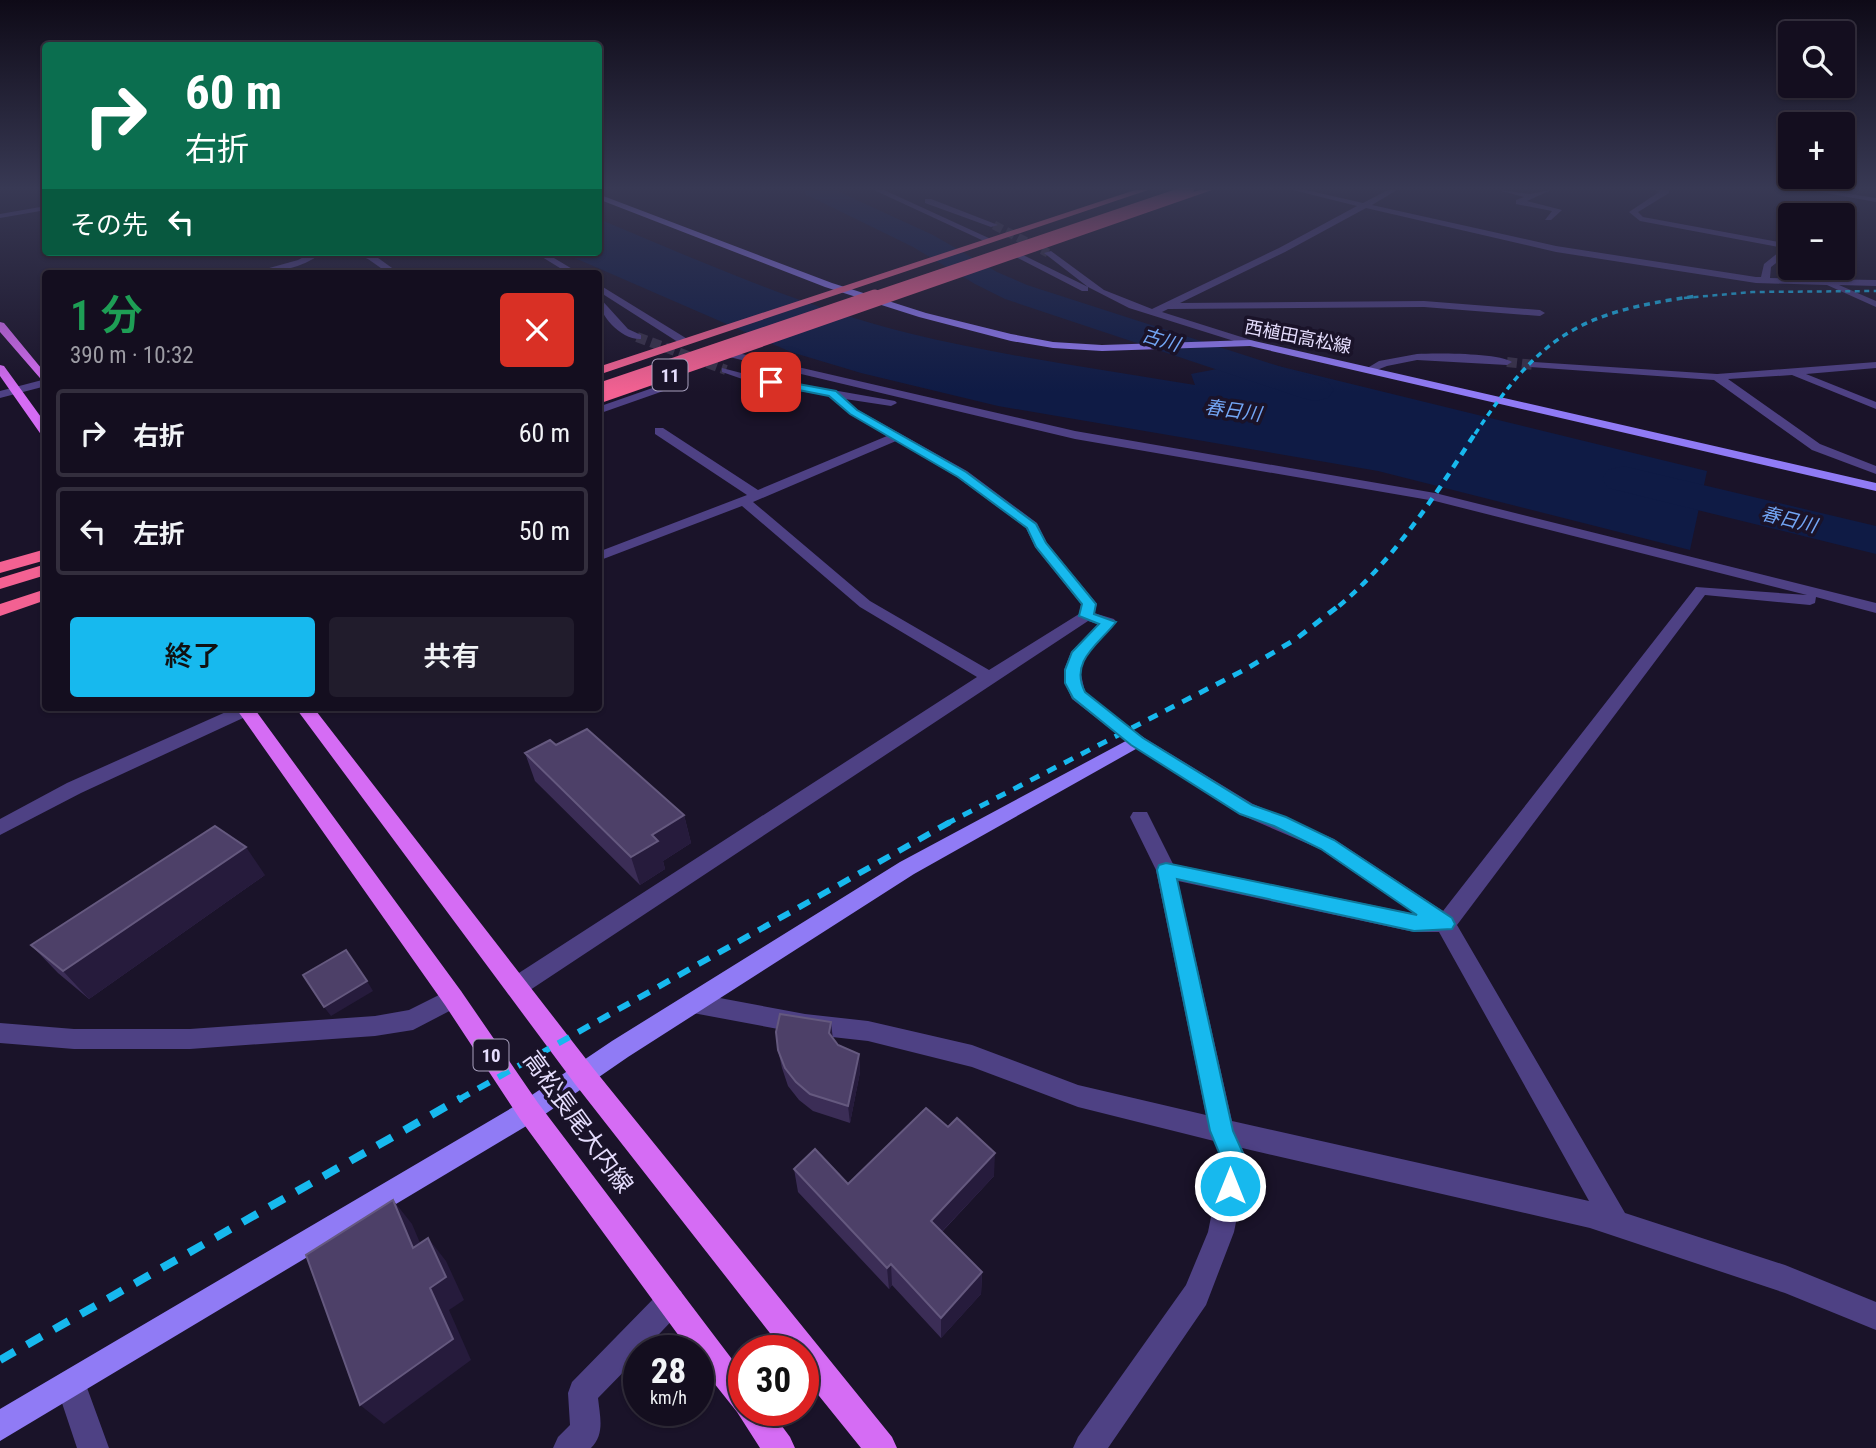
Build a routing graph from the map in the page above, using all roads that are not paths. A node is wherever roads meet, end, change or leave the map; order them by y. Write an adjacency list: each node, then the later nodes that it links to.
1 (309, 258): 14 (street)
2 (373, 258): 15 (street)
3 (548, 258): 16 (street)
4 (758, 258): 21 (main road, 西植田高松線)
5 (937, 258): 21 (highway, 11)
6 (967, 258): 45 (highway)
7 (989, 258): 47 (highway, bridge)
8 (1008, 258): 22 (highway, 11)
9 (1016, 258): 25 (street)
10 (1054, 258): 25 (street)
11 (1266, 258): 26 (street)
12 (1612, 258): 17 (street)
13 (1777, 258): 17 (street)
14 (268, 270)
15 (390, 270)
16 (569, 270)
17 (1765, 281): 18 (street)
18 (1822, 282): 19 (street); 24 (street)
19 (1876, 283)
20 (602, 290): 31 (street)
21 (842, 290): 22 (main road, 西植田高松線); 31 (highway, 11)
22 (877, 303): 32 (main road, 西植田高松線); 33 (highway, 11)
23 (602, 304): 30 (street)
24 (1876, 304)
25 (1132, 306): 27 (street)
26 (1163, 306): 27 (street); 28 (street)
27 (1152, 313): 32 (street)
28 (1540, 313)
29 (0, 325): 43 (main road)
30 (637, 337)
31 (685, 342): 38 (highway, 11)
32 (1250, 343): 40 (main road, 西植田高松線)
33 (735, 352): 41 (highway, 11); 52 (street)
34 (1507, 362): 40 (street)
35 (1534, 365): 44 (street)
36 (1876, 365): 42 (street)
37 (0, 368): 48 (main road)
38 (602, 370)
39 (726, 370): 49 (street)
40 (1369, 370): 59 (main road, 西植田高松線)
41 (680, 372): 51 (highway, 11); 54 (street)
42 (1793, 373): 44 (street); 53 (street)
43 (42, 377)
44 (1717, 377): 58 (street)
45 (602, 381)
46 (42, 383): 48 (street)
47 (602, 389)
48 (15, 390): 50 (street); 55 (main road)
49 (833, 394): 52 (street); 57 (street)
50 (0, 395)
51 (602, 399)
52 (943, 406): 69 (street)
53 (1876, 406)
54 (602, 410)
55 (42, 427)
56 (659, 431): 60 (street)
57 (898, 436): 60 (street); 72 (street)
58 (1876, 470)
59 (1876, 487)
60 (751, 498): 62 (street); 73 (street)
61 (42, 555): 63 (highway)
62 (602, 555)
63 (0, 568)
64 (42, 570): 66 (highway)
65 (42, 583): 68 (highway)
66 (0, 584)
67 (42, 595): 71 (highway)
68 (0, 598)
69 (1838, 598): 70 (street); 81 (street)
70 (1876, 608)
71 (0, 610)
72 (1086, 616): 73 (street); 77 (street)
73 (989, 677): 82 (street)
74 (241, 711): 79 (street)
75 (249, 711): 83 (main road, 高松長尾大内線 / 10)
76 (307, 711): 82 (main road, 高松長尾大内線)
77 (1137, 741): 81 (street); 84 (main road)
78 (1140, 817): 80 (street)
79 (0, 828)
80 (1166, 870): 81 (street); 88 (street)
81 (1445, 924): 89 (street)
82 (516, 987): 86 (main road, 高松長尾大内線)
83 (453, 999): 85 (street); 87 (main road, 高松長尾大内線 / 10)
84 (693, 1003): 86 (main road); 88 (street)
85 (0, 1033)
86 (584, 1076): 87 (main road); 92 (main road, 高松長尾大内線)
87 (529, 1111): 90 (main road, 高松長尾大内線 / 10); 95 (main road)
88 (1222, 1131): 89 (street); 102 (street)
89 (1616, 1223): 91 (street)
90 (671, 1301): 94 (main road, 高松長尾大内線 / 10); 99 (street)
91 (1876, 1316)
92 (790, 1335)
93 (819, 1372): 101 (main road, 高松長尾大内線)
94 (728, 1378)
95 (71, 1385): 96 (main road); 98 (street)
96 (0, 1426)
97 (763, 1426): 100 (main road)
98 (93, 1448)
99 (569, 1448)
100 (779, 1448)
101 (881, 1448)
102 (1089, 1448)

